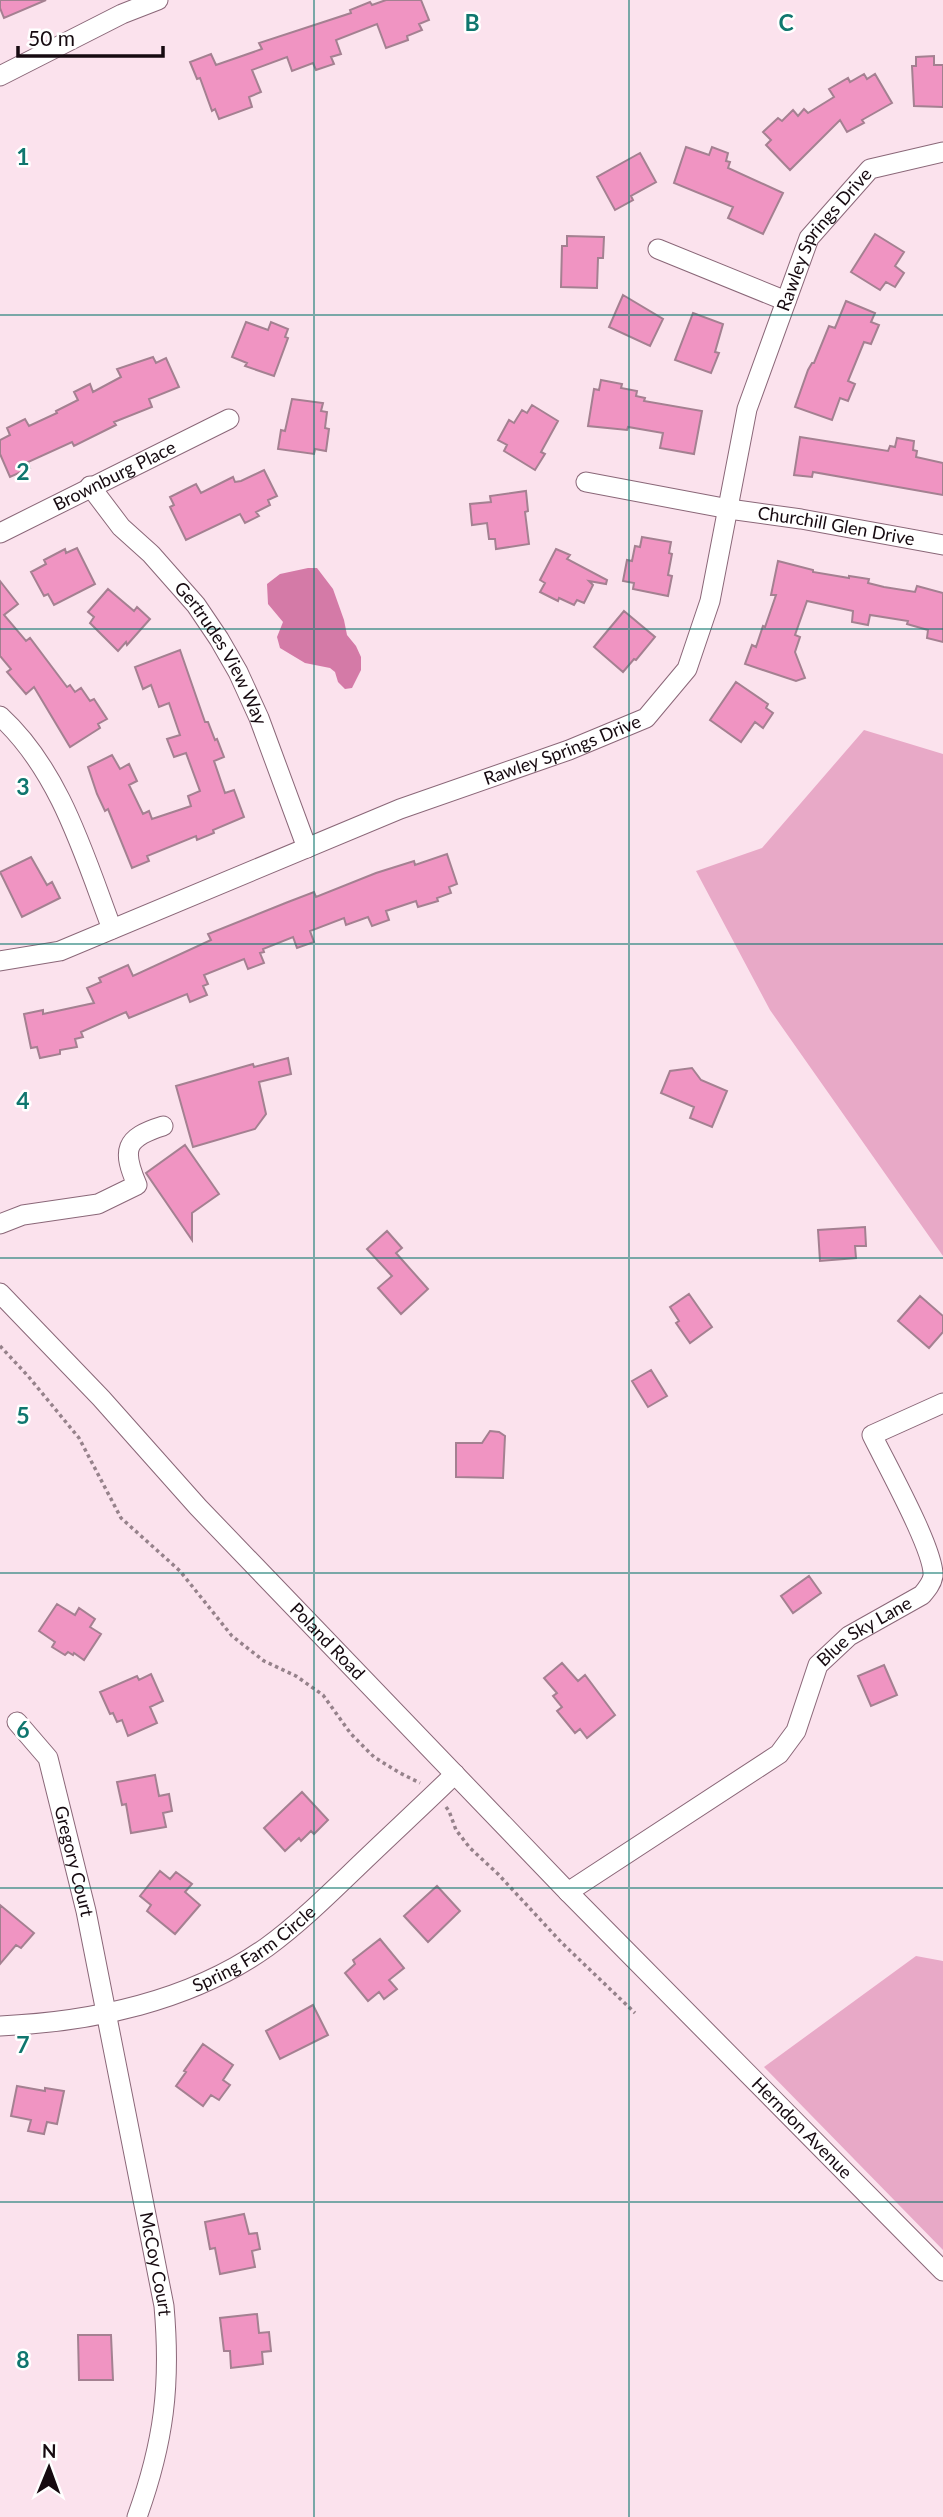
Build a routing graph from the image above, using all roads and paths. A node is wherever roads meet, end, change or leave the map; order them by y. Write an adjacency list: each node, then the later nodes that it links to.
1 (158, 0): 2 (street)
2 (0, 76)
3 (943, 152): 5 (street, Rawley Springs Drive)
4 (658, 249): 5 (street)
5 (786, 301): 9 (street, Rawley Springs Drive)
6 (229, 419): 8 (street, Brownburg Place)
7 (586, 482): 9 (street, Churchill Glen Drive)
8 (90, 486): 10 (street, Brownburg Place); 13 (street, Gertrudes View Way)
9 (729, 509): 11 (street, Churchill Glen Drive); 13 (street, Rawley Springs Drive)
10 (0, 533)
11 (943, 545)
12 (0, 716): 14 (street)
13 (307, 848): 14 (street, Rawley Springs Drive)
14 (113, 929): 15 (street, Rawley Springs Drive)
15 (0, 961)
16 (163, 1126): 17 (street)
17 (0, 1224)
18 (0, 1293): 22 (street, Poland Road)
19 (0, 1346): 23 (path)
20 (943, 1403): 24 (street, Blue Sky Lane)
21 (17, 1722): 26 (street, Gregory Court)
22 (455, 1774): 23 (street, Spring Farm Circle); 24 (street, Poland Road)
23 (433, 1795): 26 (street, Spring Farm Circle); 27 (path)
24 (568, 1892): 25 (street, Poland Road)
25 (661, 1985): 29 (street, Herndon Avenue)
26 (106, 2012): 28 (street, Spring Farm Circle); 30 (street, McCoy Court)
27 (635, 2012)
28 (0, 2026)
29 (943, 2271)
30 (137, 2517)

